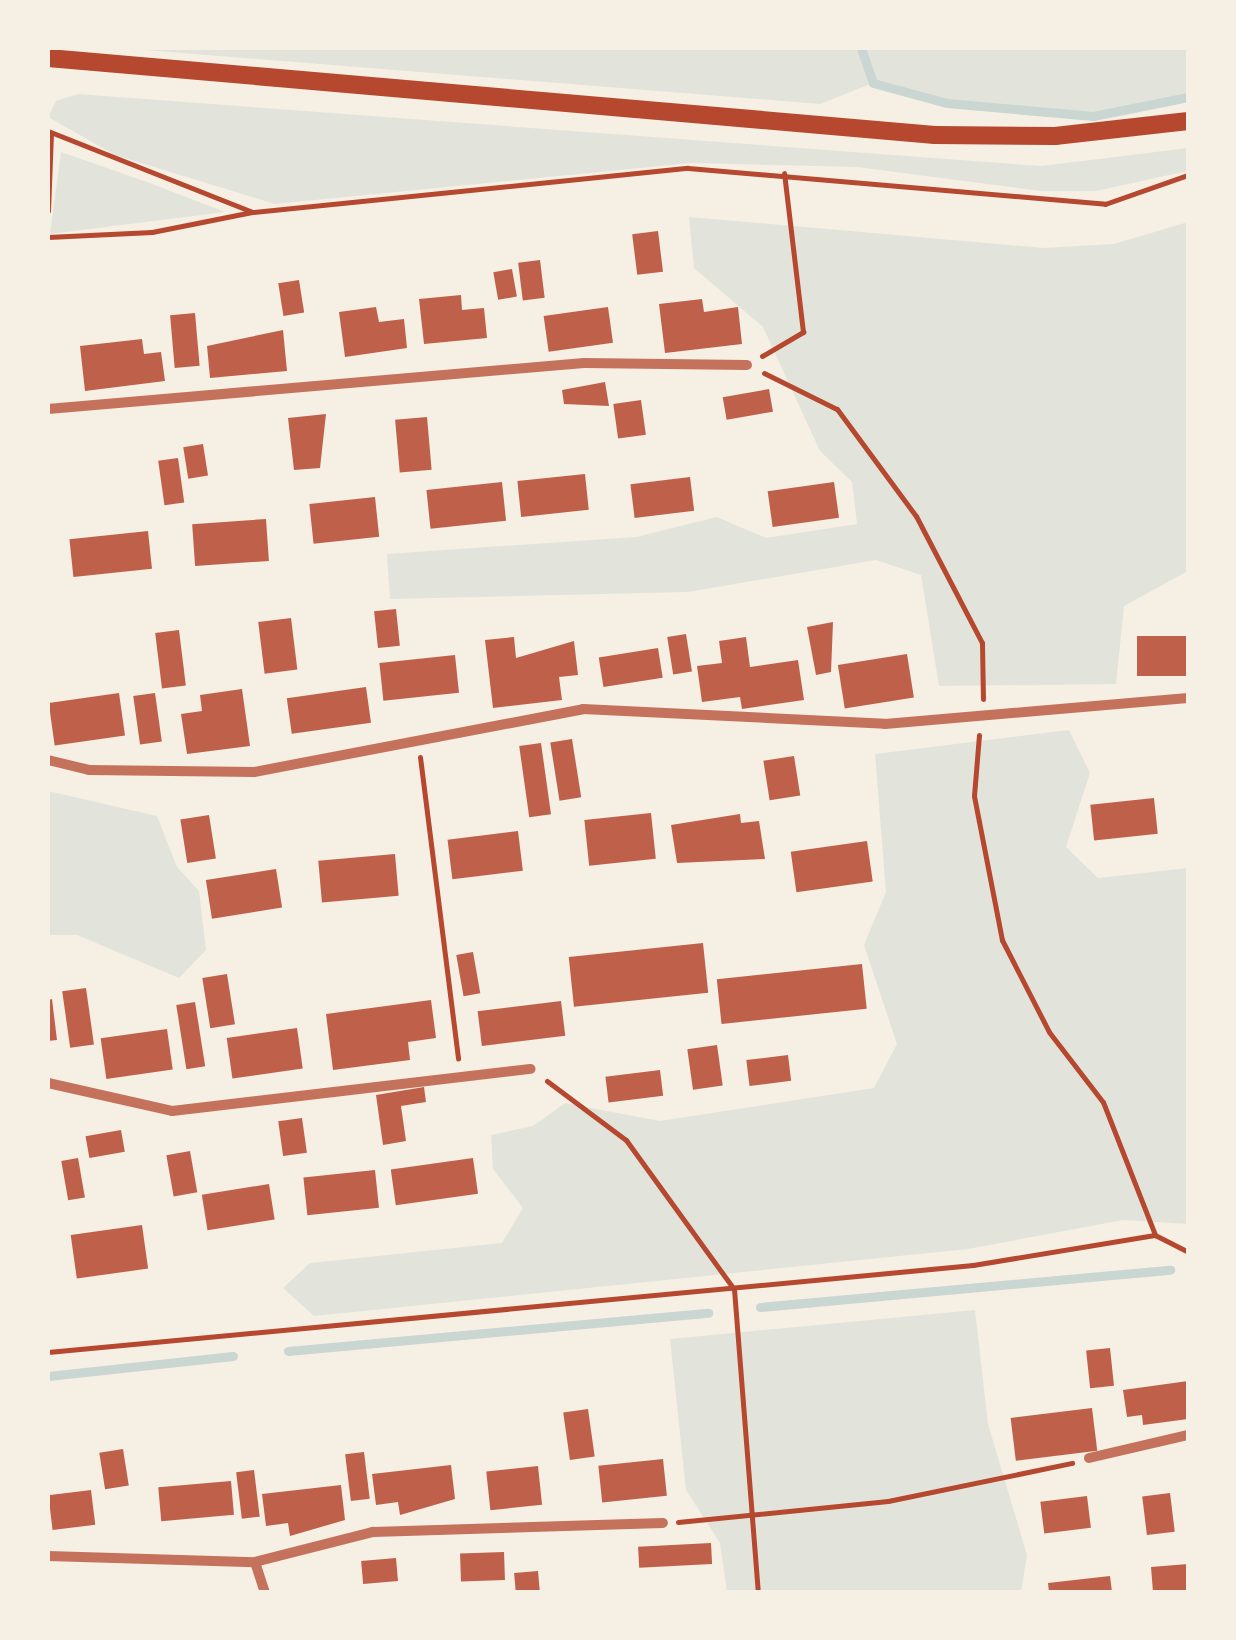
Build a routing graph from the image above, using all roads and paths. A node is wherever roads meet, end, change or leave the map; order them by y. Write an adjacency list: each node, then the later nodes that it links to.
1 (48, 58): 2 (main road)
2 (1188, 121)
3 (49, 132): 6 (path); 7 (path)
4 (784, 173): 5 (path); 7 (path); 9 (path)
5 (1188, 175)
6 (48, 211)
7 (253, 212): 8 (path)
8 (48, 238)
9 (747, 364): 10 (street); 12 (path)
10 (48, 409)
11 (1188, 698): 12 (street)
12 (983, 712): 13 (street); 18 (path)
13 (418, 742): 14 (street); 16 (path)
14 (48, 760)
15 (531, 1069): 16 (street); 20 (path)
16 (460, 1072): 17 (street)
17 (48, 1082)
18 (1155, 1235): 19 (path); 20 (path)
19 (1188, 1252)
20 (734, 1289): 21 (path); 24 (path)
21 (48, 1352)
22 (1188, 1435): 23 (street)
23 (1089, 1458): 24 (path)
24 (753, 1515): 25 (path); 29 (path)
25 (662, 1523): 27 (street)
26 (48, 1556): 27 (street)
27 (255, 1562): 28 (street)
28 (265, 1592)
29 (758, 1592)

